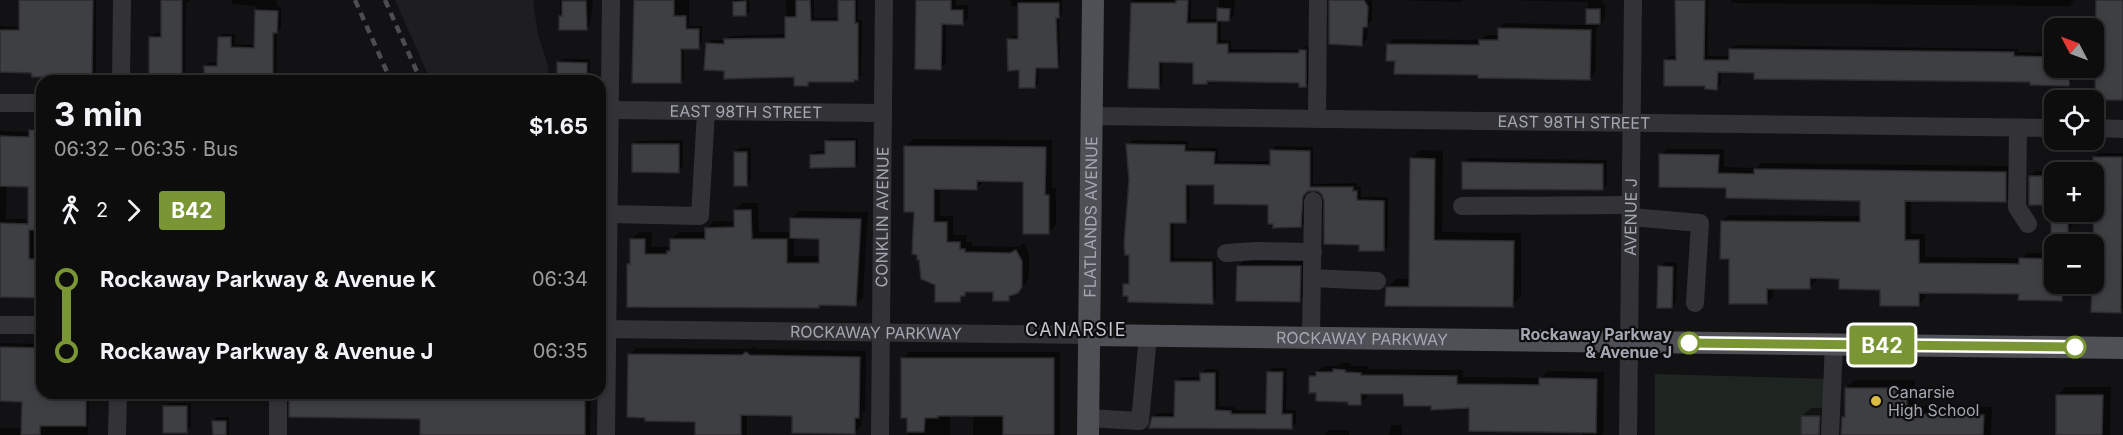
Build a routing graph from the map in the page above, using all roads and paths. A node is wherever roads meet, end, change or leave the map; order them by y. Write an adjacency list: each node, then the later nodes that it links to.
1 (122, 0): 7 (street)
2 (611, 0): 10 (street)
3 (884, 0): 12 (street, CONKLIN AVENUE)
4 (1093, 0): 13 (main road, FLATLANDS AVENUE)
5 (1318, 0): 14 (street)
6 (1633, 0): 15 (street, AVENUE J)
7 (121, 75)
8 (0, 103): 9 (street)
9 (36, 104)
10 (610, 110): 11 (street, EAST 98TH STREET); 20 (street)
11 (705, 111): 12 (street, EAST 98TH STREET); 25 (street)
12 (884, 113): 36 (street, CONKLIN AVENUE)
13 (1092, 116): 14 (street, EAST 98TH STREET); 37 (main road, FLATLANDS AVENUE)
14 (1317, 119): 15 (street, EAST 98TH STREET)
15 (1632, 123): 16 (street, EAST 98TH STREET); 24 (street, AVENUE J)
16 (2018, 128): 17 (street, EAST 98TH STREET); 26 (street)
17 (2044, 128)
18 (2104, 128): 19 (street)
19 (2123, 129)
20 (606, 159)
21 (606, 195): 25 (street)
22 (1313, 201): 27 (street)
23 (1462, 206): 24 (street)
24 (1631, 211): 32 (street); 40 (street, AVENUE J)
25 (609, 214): 31 (street)
26 (2028, 224)
27 (1313, 252): 28 (street); 29 (street)
28 (1226, 253)
29 (1312, 278): 30 (street); 39 (street)
30 (1377, 281)
31 (606, 283)
32 (1695, 303)
33 (0, 325): 34 (street)
34 (36, 325)
35 (606, 329): 36 (street, ROCKAWAY PARKWAY)
36 (881, 333): 37 (street, ROCKAWAY PARKWAY); 50 (street, CONKLIN AVENUE)
37 (1089, 335): 38 (main road, ROCKAWAY PARKWAY); 46 (main road, FLATLANDS AVENUE)
38 (1148, 336): 39 (main road, ROCKAWAY PARKWAY); 46 (street)
39 (1311, 338): 40 (main road, ROCKAWAY PARKWAY)
40 (1629, 342): 41 (main road, ROCKAWAY PARKWAY); 51 (street, AVENUE J)
41 (1834, 344): 42 (main road, ROCKAWAY PARKWAY); 52 (street)
42 (2123, 348)
43 (118, 399): 47 (street)
44 (278, 399): 48 (street)
45 (605, 399): 49 (street)
46 (1088, 426)
47 (117, 435)
48 (278, 435)
49 (606, 435)
50 (880, 435)
51 (1628, 435)
52 (1830, 435)

